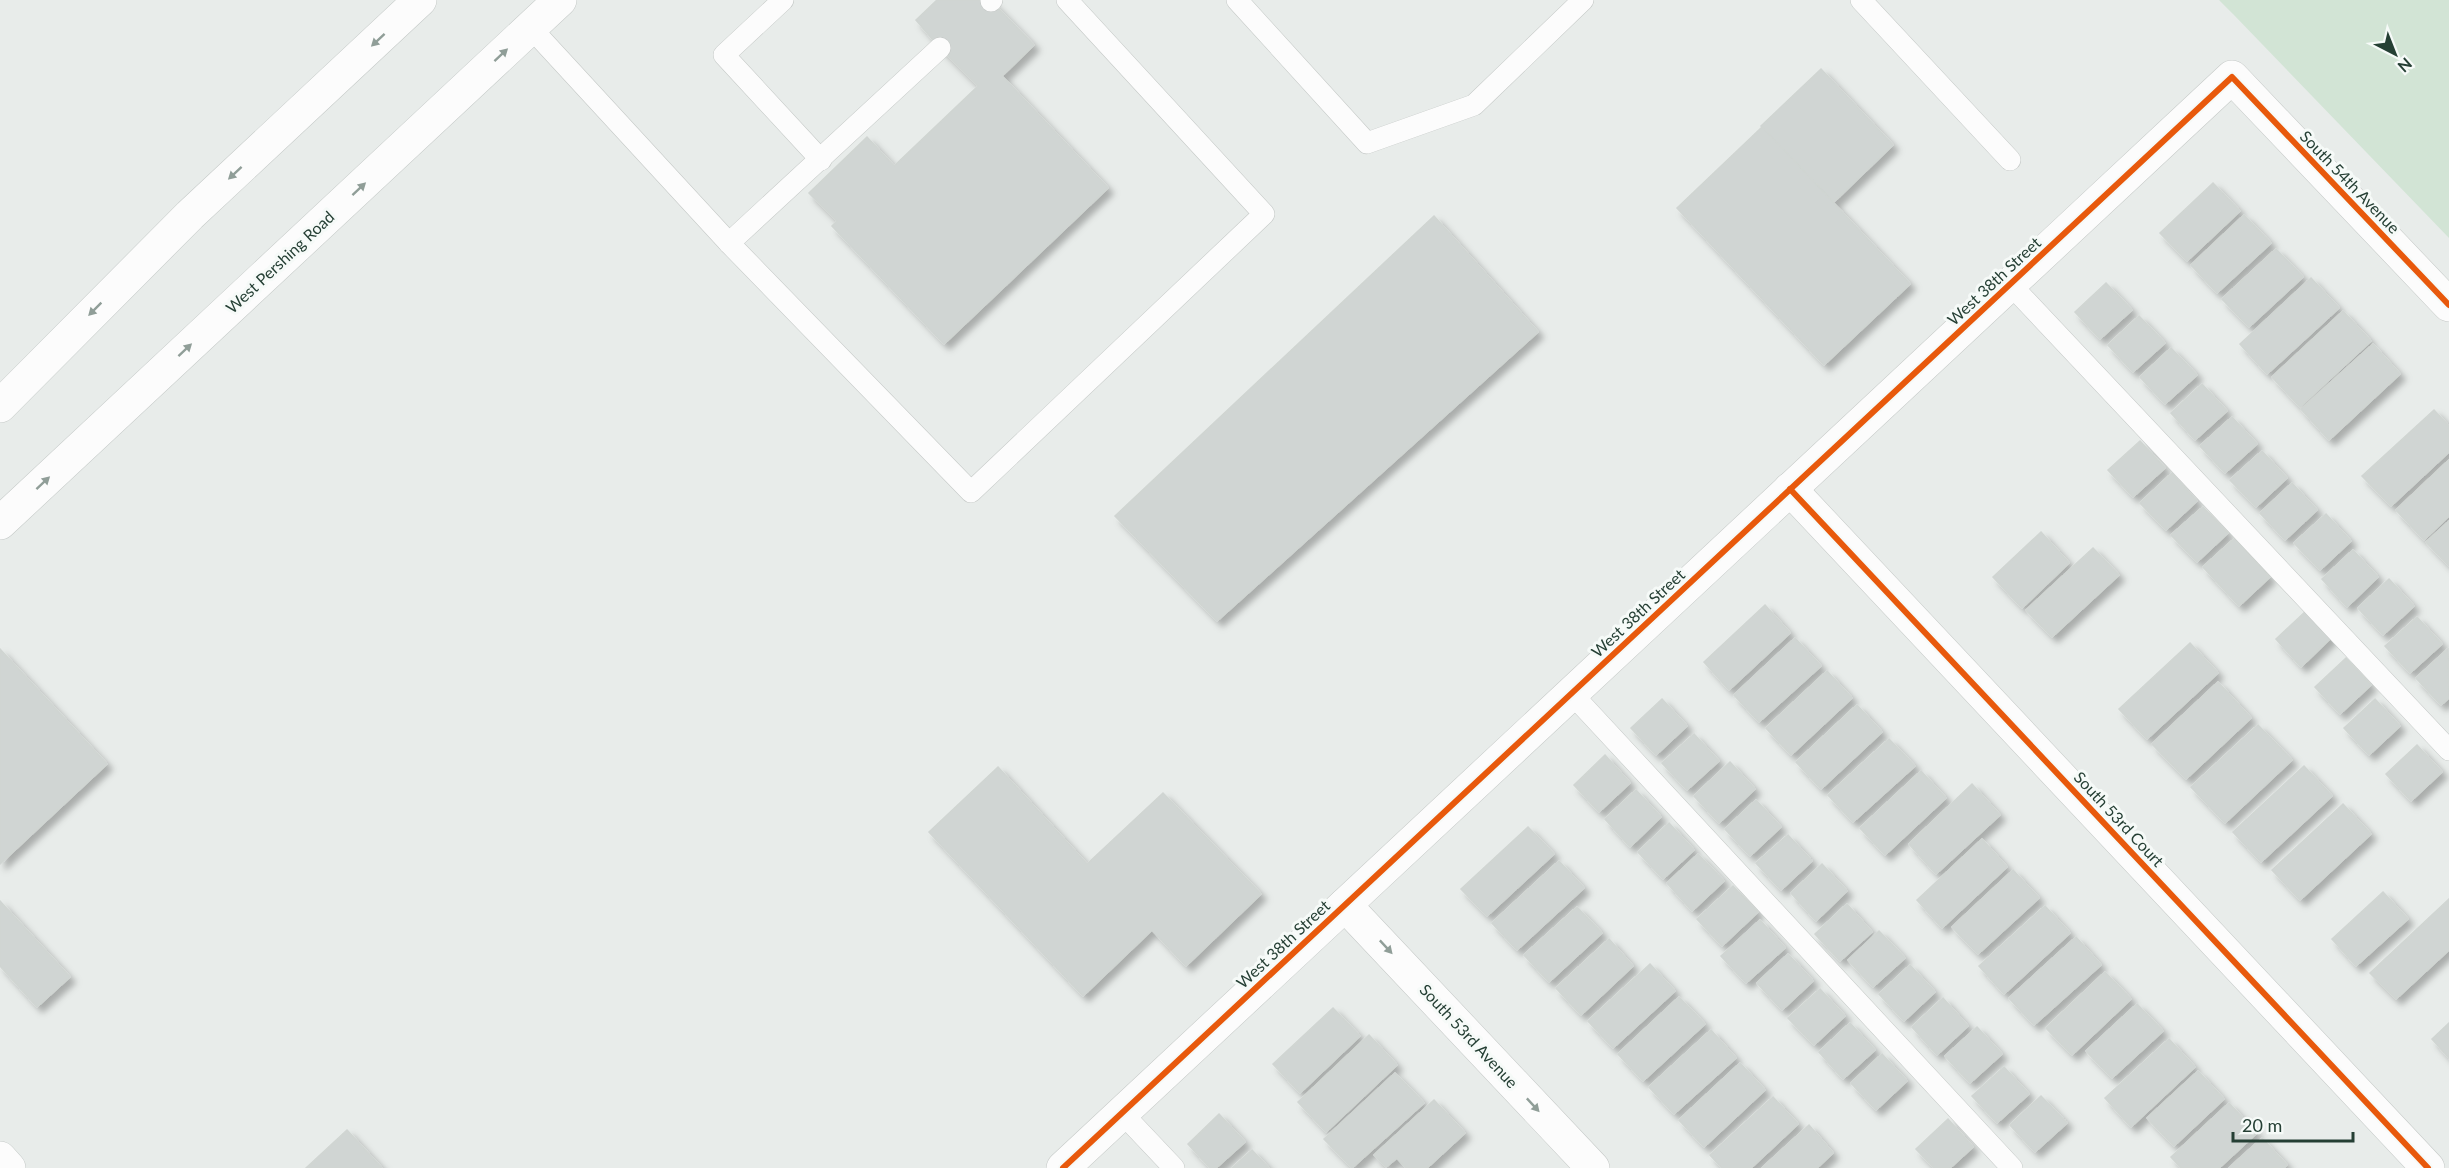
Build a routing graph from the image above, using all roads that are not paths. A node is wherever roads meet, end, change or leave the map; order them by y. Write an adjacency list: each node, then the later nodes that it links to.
1 (420, 0): 16 (street, one-way to 16)
2 (561, 0): 8 (street, West Pershing Road)
3 (783, 0): 11 (lane)
4 (1067, 0): 13 (lane)
5 (1237, 0): 6 (lane)
6 (1582, 0)
7 (1861, 0): 12 (lane)
8 (531, 28): 13 (lane); 18 (street, West Pershing Road, one-way to 8)
9 (940, 48): 11 (lane)
10 (2232, 77): 14 (street, West 38th Street); 15 (street, South 54th Avenue)
11 (821, 160): 13 (lane)
12 (2010, 160)
13 (729, 243)
14 (2010, 284): 17 (street, West 38th Street); 20 (lane)
15 (2449, 305)
16 (0, 406)
17 (1790, 489): 19 (street, West 38th Street); 29 (street, South 53rd Court)
18 (0, 523)
19 (1572, 694): 21 (street, West 38th Street); 28 (lane)
20 (2449, 750)
21 (1345, 905): 22 (street, West 38th Street); 27 (street, South 53rd Avenue, one-way to 27)
22 (1122, 1113): 25 (street, West 38th Street); 26 (lane)
23 (0, 1158): 24 (street)
24 (9, 1168)
25 (1063, 1168)
26 (1174, 1168)
27 (1593, 1168)
28 (2012, 1168)
29 (2428, 1168)

